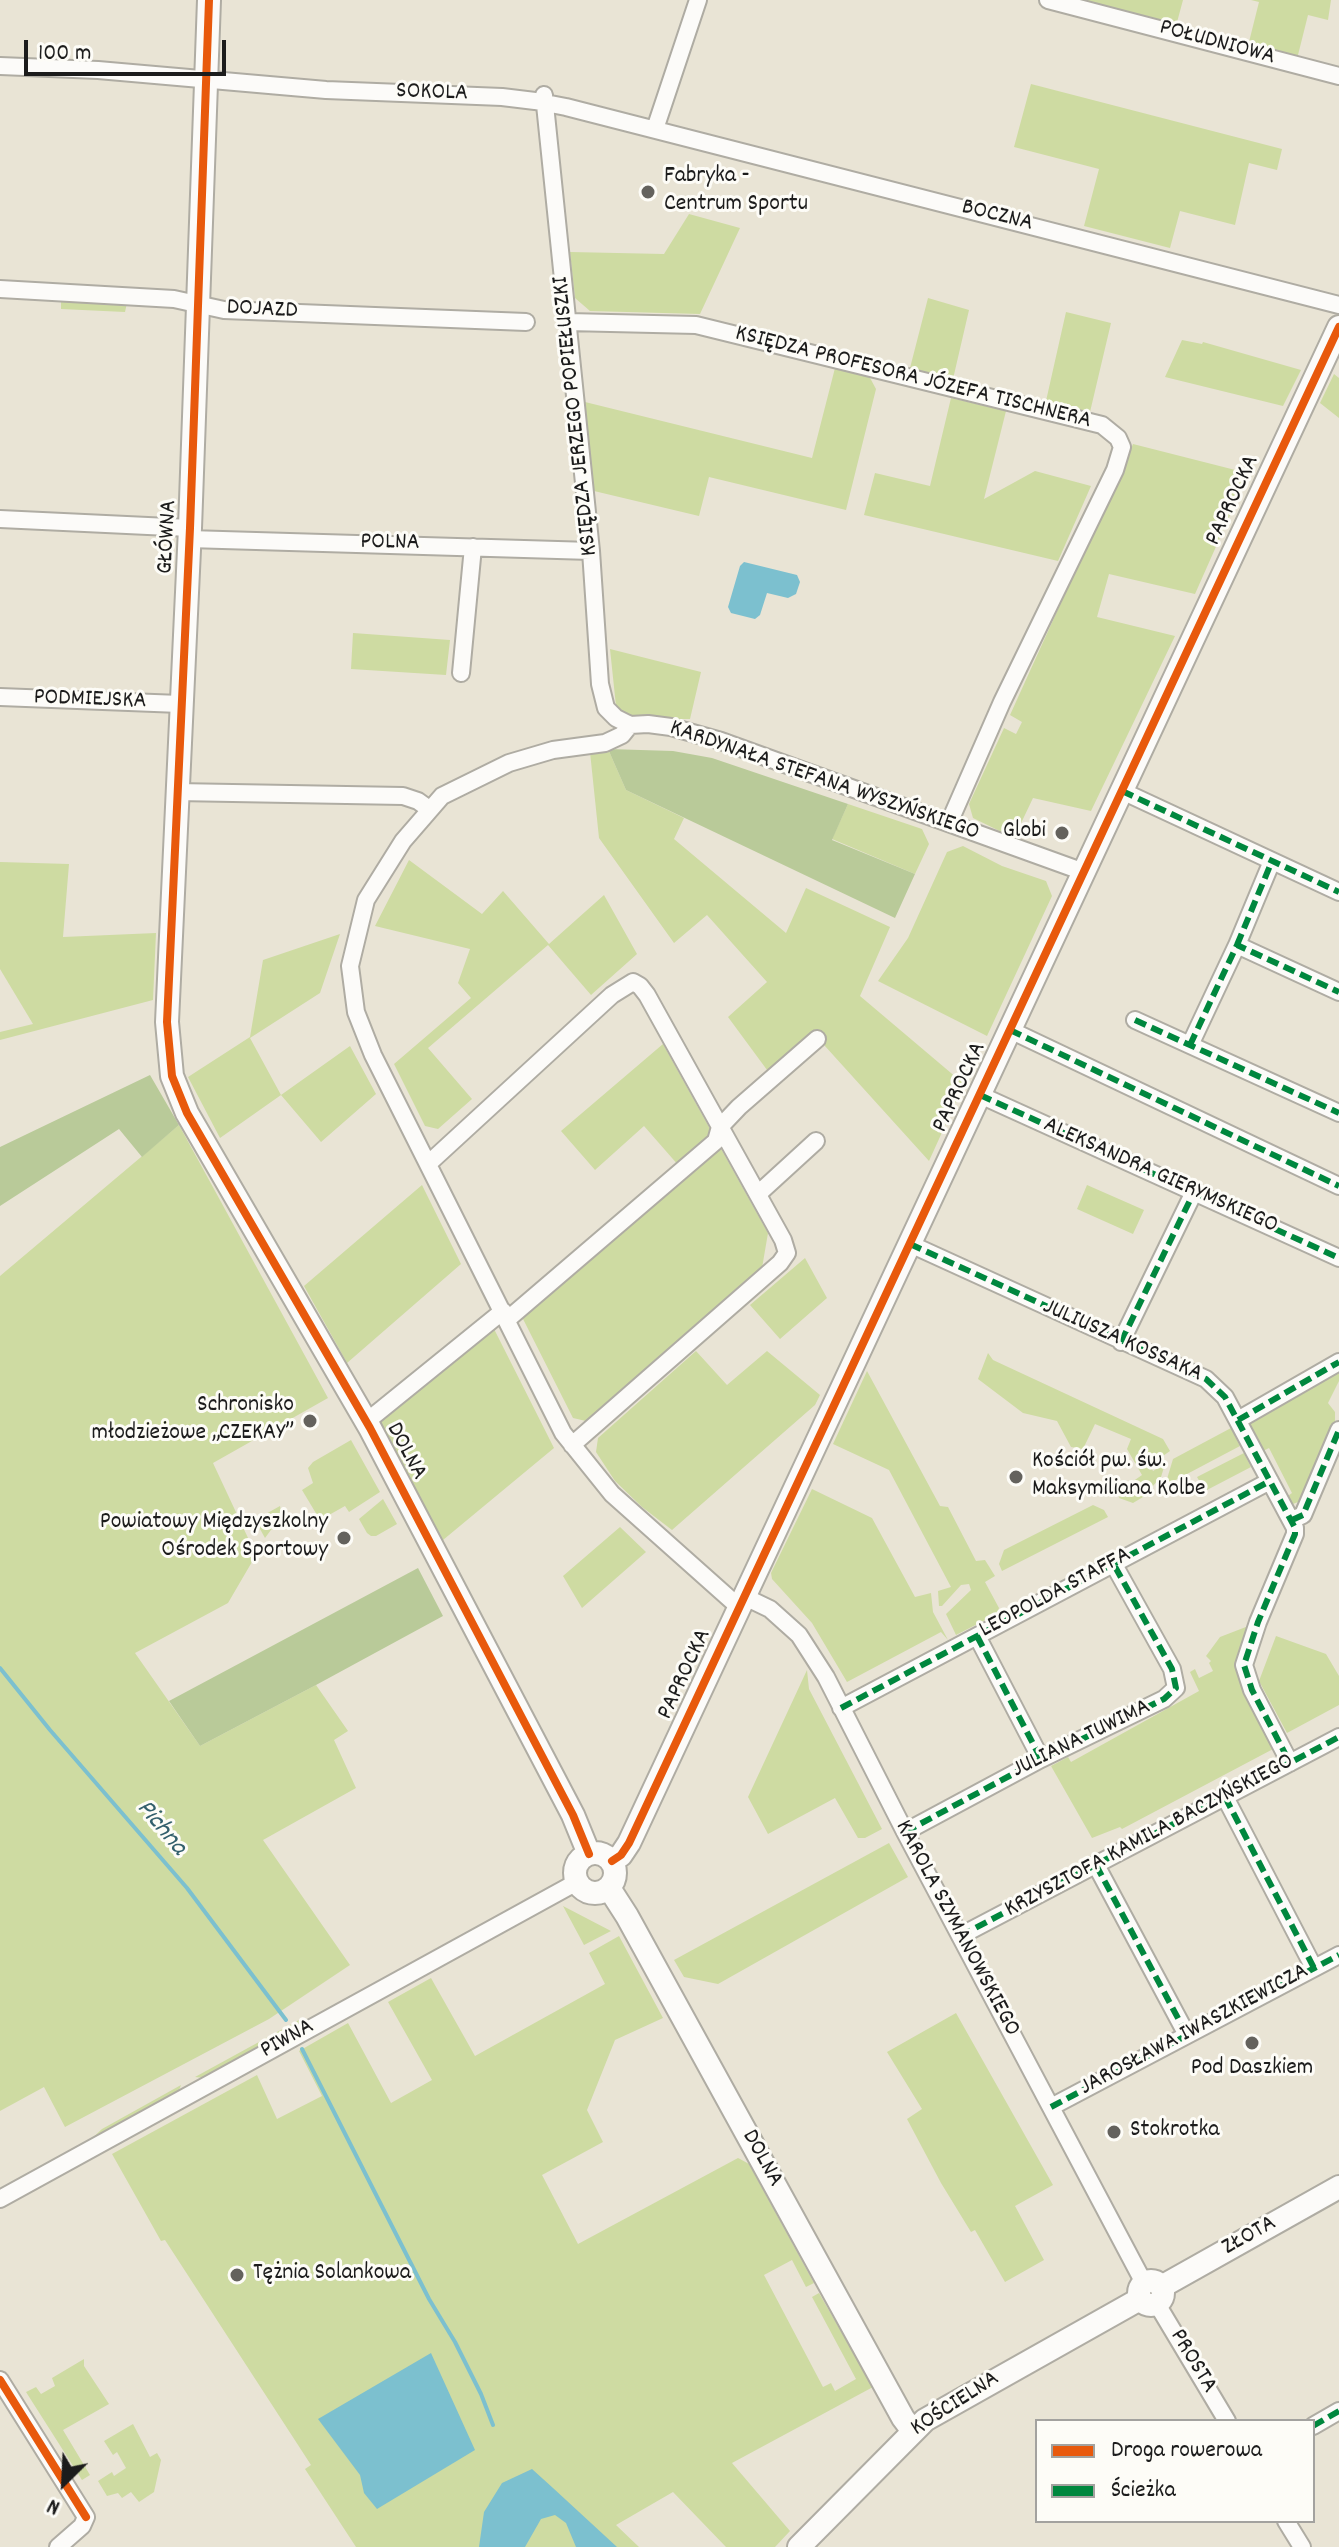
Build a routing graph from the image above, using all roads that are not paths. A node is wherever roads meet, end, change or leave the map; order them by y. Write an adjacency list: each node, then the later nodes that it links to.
1 (209, 0): 6 (street, GŁÓWNA)
2 (698, 0): 8 (street)
3 (1048, 0): 5 (street, POŁUDNIOWA)
4 (0, 66): 6 (street, SOKOLA)
5 (1339, 76)
6 (206, 79): 7 (street, SOKOLA); 10 (street, GŁÓWNA)
7 (544, 98): 8 (street, SOKOLA); 13 (street, KSIĘDZA JERZEGO POPIEŁUSZKI)
8 (655, 129): 11 (street, BOCZNA)
9 (0, 289): 10 (street, DOJAZD)
10 (197, 304): 12 (street, DOJAZD); 16 (street, GŁÓWNA)
11 (1339, 305)
12 (526, 322)
13 (568, 322): 18 (street, KSIĘDZA JERZEGO POPIEŁUSZKI); 26 (street, KSIĘDZA PROFESORA JÓZEFA TISCHNERA)
14 (1339, 327): 23 (street, PAPROCKA)
15 (0, 519): 16 (street, POLNA)
16 (189, 534): 17 (street, POLNA); 21 (street, GŁÓWNA)
17 (473, 547): 18 (street, POLNA); 19 (street)
18 (591, 551): 22 (street, KSIĘDZA JERZEGO POPIEŁUSZKI)
19 (461, 673)
20 (0, 697): 21 (street, PODMIEJSKA)
21 (180, 704): 24 (street, GŁÓWNA)
22 (630, 725): 25 (street); 26 (street, KARDYNAŁA STEFANA WYSZYŃSKIEGO)
23 (1122, 791): 27 (street); 28 (street, PAPROCKA)
24 (176, 792): 25 (street); 36 (street, GŁÓWNA)
25 (429, 809): 41 (street)
26 (949, 823): 28 (street, KARDYNAŁA STEFANA WYSZYŃSKIEGO)
27 (1272, 861): 29 (street); 30 (street)
28 (1084, 872): 33 (street, PAPROCKA)
29 (1339, 892)
30 (1237, 945): 31 (street); 35 (street)
31 (1339, 992)
32 (1135, 1020): 35 (street)
33 (1010, 1030): 37 (street, PAPROCKA); 42 (street)
34 (817, 1039): 39 (street)
35 (1190, 1045): 38 (street)
36 (172, 1076): 51 (street, DOLNA)
37 (980, 1095): 43 (street, ALEKSANDRA GIERYMSKIEGO); 45 (street, PAPROCKA)
38 (1339, 1113)
39 (720, 1127): 41 (street); 44 (street); 47 (street)
40 (816, 1141): 44 (street)
41 (428, 1164): 47 (street)
42 (1339, 1186)
43 (1194, 1192): 46 (street, ALEKSANDRA GIERYMSKIEGO); 48 (street)
44 (758, 1194): 53 (street)
45 (910, 1244): 48 (street, JULIUSZA KOSSAKA); 57 (street, PAPROCKA)
46 (1339, 1258)
47 (506, 1315): 51 (street); 53 (street)
48 (1121, 1342): 50 (street, JULIUSZA KOSSAKA)
49 (1339, 1362): 50 (street)
50 (1238, 1420): 54 (street, JULIUSZA KOSSAKA)
51 (366, 1422): 65 (street, DOLNA)
52 (1339, 1430): 55 (street)
53 (572, 1445): 57 (street)
54 (1270, 1481): 55 (street, JULIUSZA KOSSAKA); 56 (street, LEOPOLDA STAFFA)
55 (1292, 1520): 62 (street)
56 (1113, 1563): 58 (street, LEOPOLDA STAFFA); 61 (street, JULIANA TUWIMA)
57 (743, 1603): 59 (street, KAROLA SZYMANOWSKIEGO); 66 (street, PAPROCKA)
58 (977, 1636): 59 (street, LEOPOLDA STAFFA); 61 (street)
59 (841, 1708): 64 (street, KAROLA SZYMANOWSKIEGO)
60 (1339, 1737): 62 (street, KRZYSZTOFA KAMILA BACZYŃSKIEGO)
61 (1041, 1759): 64 (street, JULIANA TUWIMA)
62 (1290, 1763): 63 (street, KRZYSZTOFA KAMILA BACZYŃSKIEGO)
63 (1225, 1797): 67 (street, KRZYSZTOFA KAMILA BACZYŃSKIEGO); 72 (street)
64 (905, 1832): 70 (street, KAROLA SZYMANOWSKIEGO)
65 (589, 1854): 66 (street); 68 (street)
66 (612, 1861): 69 (street)
67 (1096, 1865): 70 (street, KRZYSZTOFA KAMILA BACZYŃSKIEGO); 73 (street)
68 (577, 1882): 69 (street); 76 (street, PIWNA)
69 (609, 1888): 82 (street, DOLNA)
70 (960, 1936): 74 (street, KAROLA SZYMANOWSKIEGO)
71 (1339, 1955): 72 (street, JAROSŁAWA IWASZKIEWICZA)
72 (1314, 1968): 73 (street, JAROSŁAWA IWASZKIEWICZA)
73 (1187, 2035): 74 (street, JAROSŁAWA IWASZKIEWICZA)
74 (1051, 2107): 77 (street, KAROLA SZYMANOWSKIEGO)
75 (1339, 2187): 77 (street, ZŁOTA)
76 (0, 2199)
77 (1151, 2293): 80 (street, PROSTA); 82 (street, KOŚCIELNA)
78 (0, 2380): 84 (street)
79 (1339, 2411): 81 (street)
80 (1226, 2419)
81 (1315, 2425)
82 (912, 2430): 85 (street, KOŚCIELNA)
83 (1287, 2523): 86 (street)
84 (58, 2547)
85 (799, 2547)
86 (1302, 2547)

